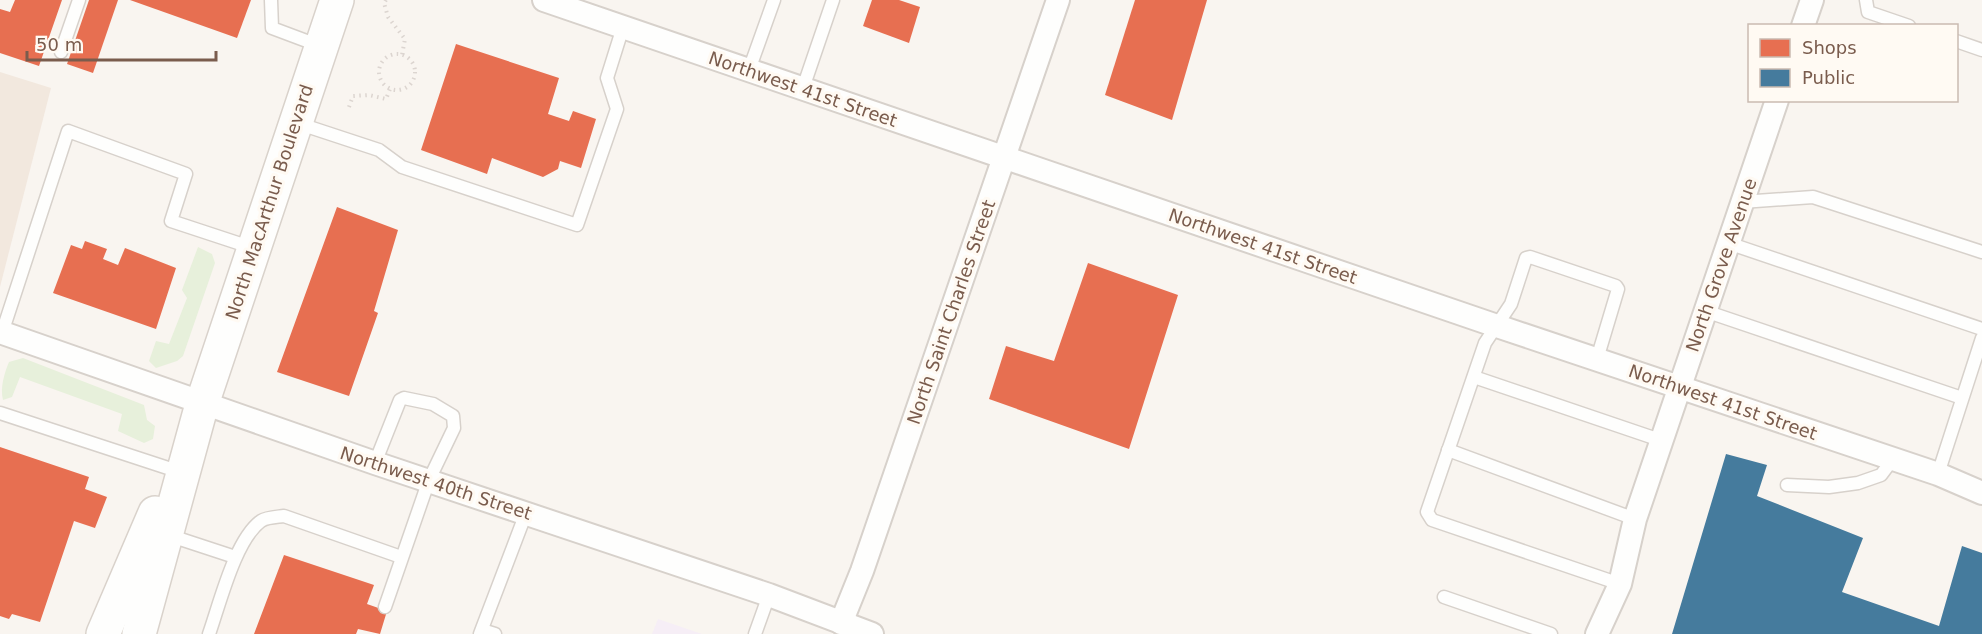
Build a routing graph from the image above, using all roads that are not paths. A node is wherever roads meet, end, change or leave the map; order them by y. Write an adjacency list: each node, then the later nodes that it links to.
1 (79, 0): 16 (lane)
2 (337, 0): 14 (main road, North MacArthur Boulevard)
3 (544, 0): 12 (street, Northwest 41st Street)
4 (774, 0): 17 (lane)
5 (833, 0): 18 (lane)
6 (1058, 0): 21 (street, North Saint Charles Street)
7 (1812, 0): 10 (street)
8 (1866, 0): 11 (lane)
9 (272, 6): 14 (lane)
10 (1804, 24)
11 (1903, 24)
12 (623, 27): 17 (street, Northwest 41st Street); 20 (lane)
13 (1958, 42): 15 (lane)
14 (321, 46): 20 (main road, North MacArthur Boulevard)
15 (1982, 50)
16 (61, 52)
17 (749, 70): 18 (street, Northwest 41st Street)
18 (803, 88): 21 (street, Northwest 41st Street)
19 (1776, 102): 22 (street, North Grove Avenue)
20 (296, 122): 24 (main road, North MacArthur Boulevard)
21 (1004, 157): 27 (street, Northwest 41st Street); 55 (street, North Saint Charles Street)
22 (1742, 202): 23 (street, North Grove Avenue); 25 (lane)
23 (1728, 243): 26 (street, North Grove Avenue); 28 (lane)
24 (254, 248): 29 (lane); 35 (main road, North MacArthur Boulevard)
25 (1982, 252)
26 (1705, 311): 33 (street, North Grove Avenue); 34 (lane)
27 (1497, 326): 31 (street, Northwest 41st Street); 31 (lane); 32 (lane)
28 (1982, 329)
29 (1, 333): 35 (street, Northwest 40th Street)
30 (1982, 338): 34 (lane)
31 (1597, 359): 33 (street, Northwest 41st Street)
32 (1474, 376): 37 (lane); 38 (lane)
33 (1680, 387): 37 (street, North Grove Avenue); 39 (street, Northwest 41st Street)
34 (1962, 398): 42 (lane)
35 (202, 404): 40 (street, Northwest 40th Street); 41 (main road, North MacArthur Boulevard); 48 (main road, North MacArthur Boulevard)
36 (0, 413): 41 (lane)
37 (1660, 440): 47 (street, North Grove Avenue)
38 (1449, 450): 47 (lane); 51 (lane)
39 (1893, 459): 42 (street, Northwest 41st Street); 44 (lane)
40 (375, 463): 43 (street, Northwest 40th Street); 43 (lane)
41 (174, 470): 57 (main road, North MacArthur Boulevard)
42 (1938, 474): 45 (street, Northwest 41st Street)
43 (429, 480): 46 (street, Northwest 40th Street); 50 (lane)
44 (1787, 485)
45 (1982, 493)
46 (526, 513): 52 (street, Northwest 40th Street); 56 (lane)
47 (1635, 519): 51 (street, North Grove Avenue)
48 (167, 535): 49 (lane); 58 (main road, North MacArthur Boulevard)
49 (236, 557): 50 (lane); 59 (lane)
50 (401, 557): 54 (lane)
51 (1620, 584): 64 (street, North Grove Avenue)
52 (769, 595): 55 (street, Northwest 40th Street); 61 (lane)
53 (1444, 597): 63 (lane)
54 (385, 607)
55 (841, 623): 62 (street, Northwest 40th Street)
56 (481, 632): 60 (lane)
57 (103, 634)
58 (139, 634)
59 (209, 634)
60 (495, 634)
61 (755, 634)
62 (872, 634)
63 (1551, 634)
64 (1597, 634)

